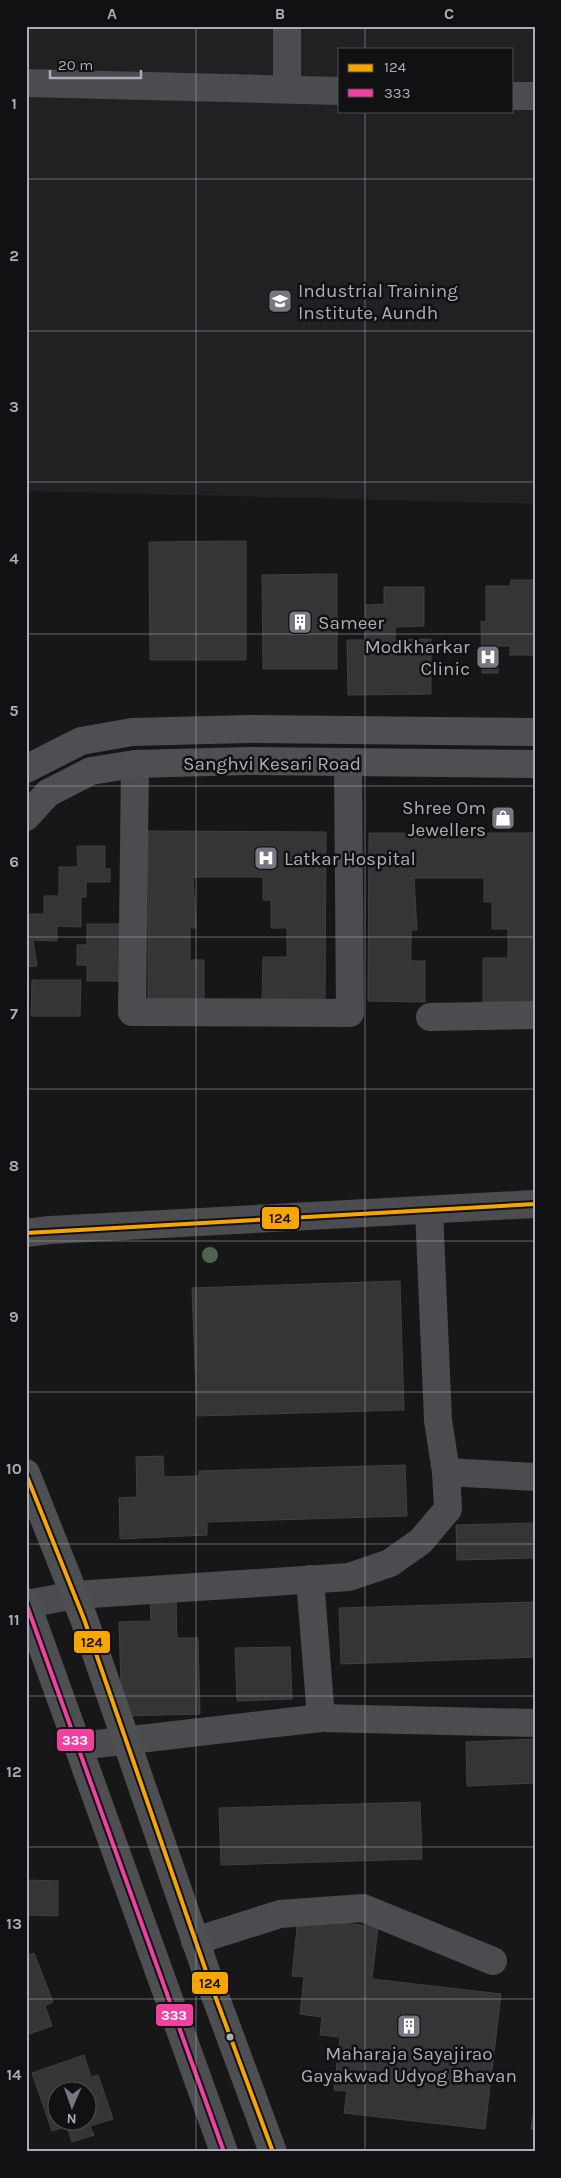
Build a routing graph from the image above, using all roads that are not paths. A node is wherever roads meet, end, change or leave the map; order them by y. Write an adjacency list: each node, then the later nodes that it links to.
1 (287, 26): 3 (street)
2 (26, 84): 3 (street)
3 (287, 90): 4 (street)
4 (338, 91)
5 (514, 96): 6 (street)
6 (535, 96)
7 (535, 732): 11 (main road, Sanghvi Kesari Road)
8 (348, 762): 9 (main road, Sanghvi Kesari Road); 9 (street); 10 (main road, Sanghvi Kesari Road)
9 (135, 764): 12 (main road, Sanghvi Kesari Road)
10 (535, 764)
11 (26, 769)
12 (26, 816)
13 (535, 1015): 14 (street)
14 (430, 1017)
15 (535, 1204): 16 (street)
16 (429, 1210): 17 (street); 18 (street)
17 (26, 1233)
18 (446, 1472): 20 (street); 21 (street)
19 (26, 1473): 22 (main road)
20 (535, 1476)
21 (310, 1579): 22 (street); 24 (street)
22 (75, 1595): 23 (street); 26 (main road)
23 (27, 1603): 27 (main road)
24 (321, 1718): 25 (street); 26 (street)
25 (535, 1723)
26 (126, 1740): 27 (street); 28 (main road)
27 (79, 1746): 30 (main road)
28 (195, 1941): 29 (street); 31 (main road)
29 (493, 1961)
30 (224, 2152)
31 (273, 2152)

